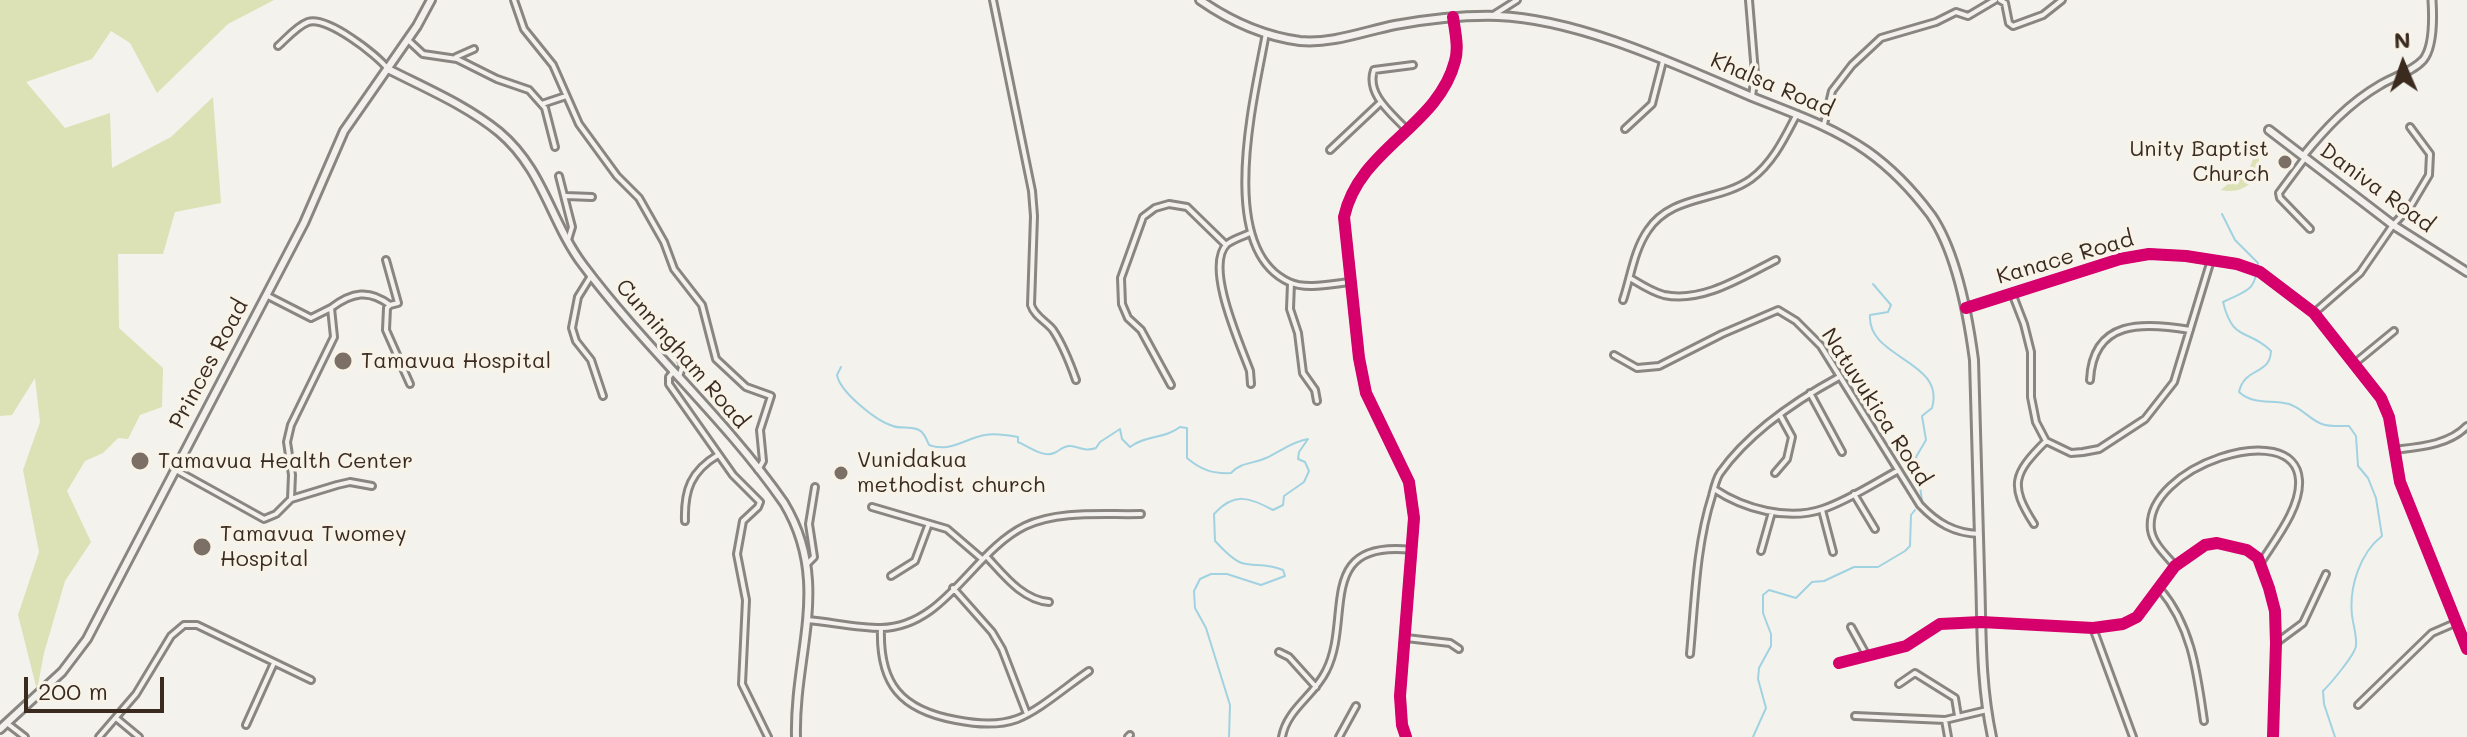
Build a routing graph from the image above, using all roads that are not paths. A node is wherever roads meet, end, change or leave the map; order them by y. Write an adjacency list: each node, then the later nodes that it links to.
1 (431, 0): 13 (main road, Princes Road)
2 (514, 0): 20 (street)
3 (993, 0): 63 (street)
4 (1200, 0): 12 (main road, Khalsa Road)
5 (1517, 0): 10 (street)
6 (1749, 0): 21 (street)
7 (1997, 0): 8 (street); 25 (street)
8 (2062, 0)
9 (2432, 0): 32 (street)
10 (1493, 16): 11 (main road, Khalsa Road); 17 (main road, Khalsa Road)
11 (1453, 17): 12 (main road, Khalsa Road); 27 (street)
12 (1266, 33): 38 (street)
13 (408, 40): 16 (street); 19 (main road, Princes Road)
14 (278, 46): 19 (street)
15 (474, 49): 16 (street)
16 (454, 57): 23 (street)
17 (1663, 61): 21 (main road, Khalsa Road); 28 (street)
18 (1413, 65): 22 (street)
19 (388, 69): 39 (main road, Cunningham Road); 50 (main road, Princes Road)
20 (566, 96): 23 (street); 78 (street)
21 (1752, 97): 24 (main road, Khalsa Road)
22 (1381, 102): 27 (street); 31 (street)
23 (542, 104): 30 (street)
24 (1797, 114): 25 (main road, Khalsa Road); 46 (street)
25 (1824, 124): 54 (main road, Khalsa Road)
26 (2410, 127): 36 (street)
27 (1406, 129): 47 (street)
28 (1625, 129)
29 (2269, 130): 32 (main road, Daniva Road)
30 (555, 147)
31 (1330, 150)
32 (2304, 157): 36 (main road, Daniva Road); 37 (street)
33 (559, 176): 34 (street)
34 (566, 196): 35 (street); 39 (street)
35 (592, 197)
36 (2393, 225): 44 (main road, Daniva Road); 55 (street)
37 (2310, 229)
38 (1250, 233): 40 (street); 48 (street)
39 (568, 240): 45 (main road, Cunningham Road)
40 (1226, 245): 66 (street); 67 (street)
41 (386, 260): 52 (street)
42 (1776, 260): 46 (street)
43 (2211, 260): 49 (street, Kanace Road); 55 (street, Kanace Road); 57 (street)
44 (2467, 272)
45 (591, 276): 61 (main road, Cunningham Road); 69 (street)
46 (1630, 278): 51 (street)
47 (1350, 282): 48 (street); 95 (street)
48 (1291, 283): 70 (street)
49 (2012, 293): 54 (street, Kanace Road); 73 (street)
50 (266, 295): 53 (street); 77 (main road, Princes Road)
51 (1623, 300)
52 (390, 305): 53 (street); 65 (street)
53 (331, 308): 85 (street)
54 (1966, 308): 94 (main road, Khalsa Road)
55 (2314, 313): 60 (street, Kanace Road)
56 (659, 322): 61 (street)
57 (2190, 330): 64 (street); 73 (street)
58 (2394, 331): 60 (street)
59 (1614, 355): 62 (street, Natuvukica Road)
60 (2355, 363): 74 (street, Kanace Road)
61 (676, 374): 76 (street); 78 (main road, Cunningham Road)
62 (1839, 377): 68 (street); 79 (street, Natuvukica Road)
63 (1076, 380)
64 (2090, 380)
65 (410, 384)
66 (1251, 384)
67 (1171, 385)
68 (1810, 393): 71 (street); 75 (street)
69 (603, 396)
70 (1317, 401)
71 (1780, 415): 80 (street); 83 (street)
72 (2467, 426): 74 (street)
73 (2046, 441): 91 (street)
74 (2394, 450): 109 (street, Kanace Road)
75 (1842, 452)
76 (718, 455): 90 (street); 141 (street)
77 (174, 469): 85 (street); 135 (main road, Princes Road)
78 (758, 470): 99 (main road, Cunningham Road)
79 (1898, 470): 84 (street); 94 (street, Natuvukica Road)
80 (1775, 473)
81 (372, 486): 85 (street)
82 (815, 487): 99 (street)
83 (1714, 489): 88 (street); 118 (street)
84 (1854, 494): 87 (street); 93 (street)
85 (291, 499)
86 (872, 507): 92 (street)
87 (1822, 510): 88 (street); 97 (street)
88 (1772, 512): 96 (street)
89 (1141, 514): 98 (street)
90 (685, 521)
91 (2034, 524)
92 (929, 525): 98 (street); 103 (street)
93 (1875, 529)
94 (1979, 534): 108 (main road, Khalsa Road)
95 (1412, 550): 113 (street); 125 (street)
96 (1761, 551)
97 (1833, 552)
98 (984, 558): 104 (street); 106 (street)
99 (807, 564): 107 (main road, Cunningham Road)
100 (2260, 564): 101 (street); 101 (street); 114 (street)
101 (2175, 566): 105 (street)
102 (2326, 574): 114 (street)
103 (891, 576)
104 (953, 588): 111 (street); 129 (street)
105 (2160, 589): 112 (street); 134 (street)
106 (1049, 602)
107 (807, 620): 111 (street); 142 (main road, Cunningham Road)
108 (1981, 622): 112 (street); 119 (street); 128 (main road, Khalsa Road)
109 (2455, 623): 116 (street, Kanace Road); 126 (street)
110 (1851, 627): 119 (street)
111 (881, 628): 129 (street)
112 (2093, 628): 148 (street)
113 (1406, 638): 115 (street); 145 (street)
114 (2276, 643): 149 (street)
115 (1459, 649)
116 (2467, 649)
117 (1279, 652): 125 (street)
118 (1690, 654)
119 (1867, 656): 121 (street)
120 (274, 663): 123 (street); 132 (street); 136 (street)
121 (1839, 663)
122 (1089, 671): 129 (street)
123 (311, 680)
124 (1899, 684): 131 (street)
125 (1316, 687): 143 (street)
126 (2358, 705)
127 (1356, 706): 144 (street)
128 (1987, 710): 131 (street); 147 (main road, Khalsa Road)
129 (1027, 714)
130 (1855, 716): 133 (street)
131 (1958, 717): 133 (street)
132 (116, 718): 139 (street); 140 (street)
133 (1945, 720): 146 (street)
134 (2204, 721)
135 (7, 723): 137 (main road, Princes Road); 138 (street)
136 (246, 725)
137 (0, 729)
138 (25, 737)
139 (99, 737)
140 (139, 737)
141 (768, 737)
142 (796, 737)
143 (1282, 737)
144 (1339, 737)
145 (1406, 737)
146 (1948, 737)
147 (1992, 737)
148 (2133, 737)
149 (2273, 737)

